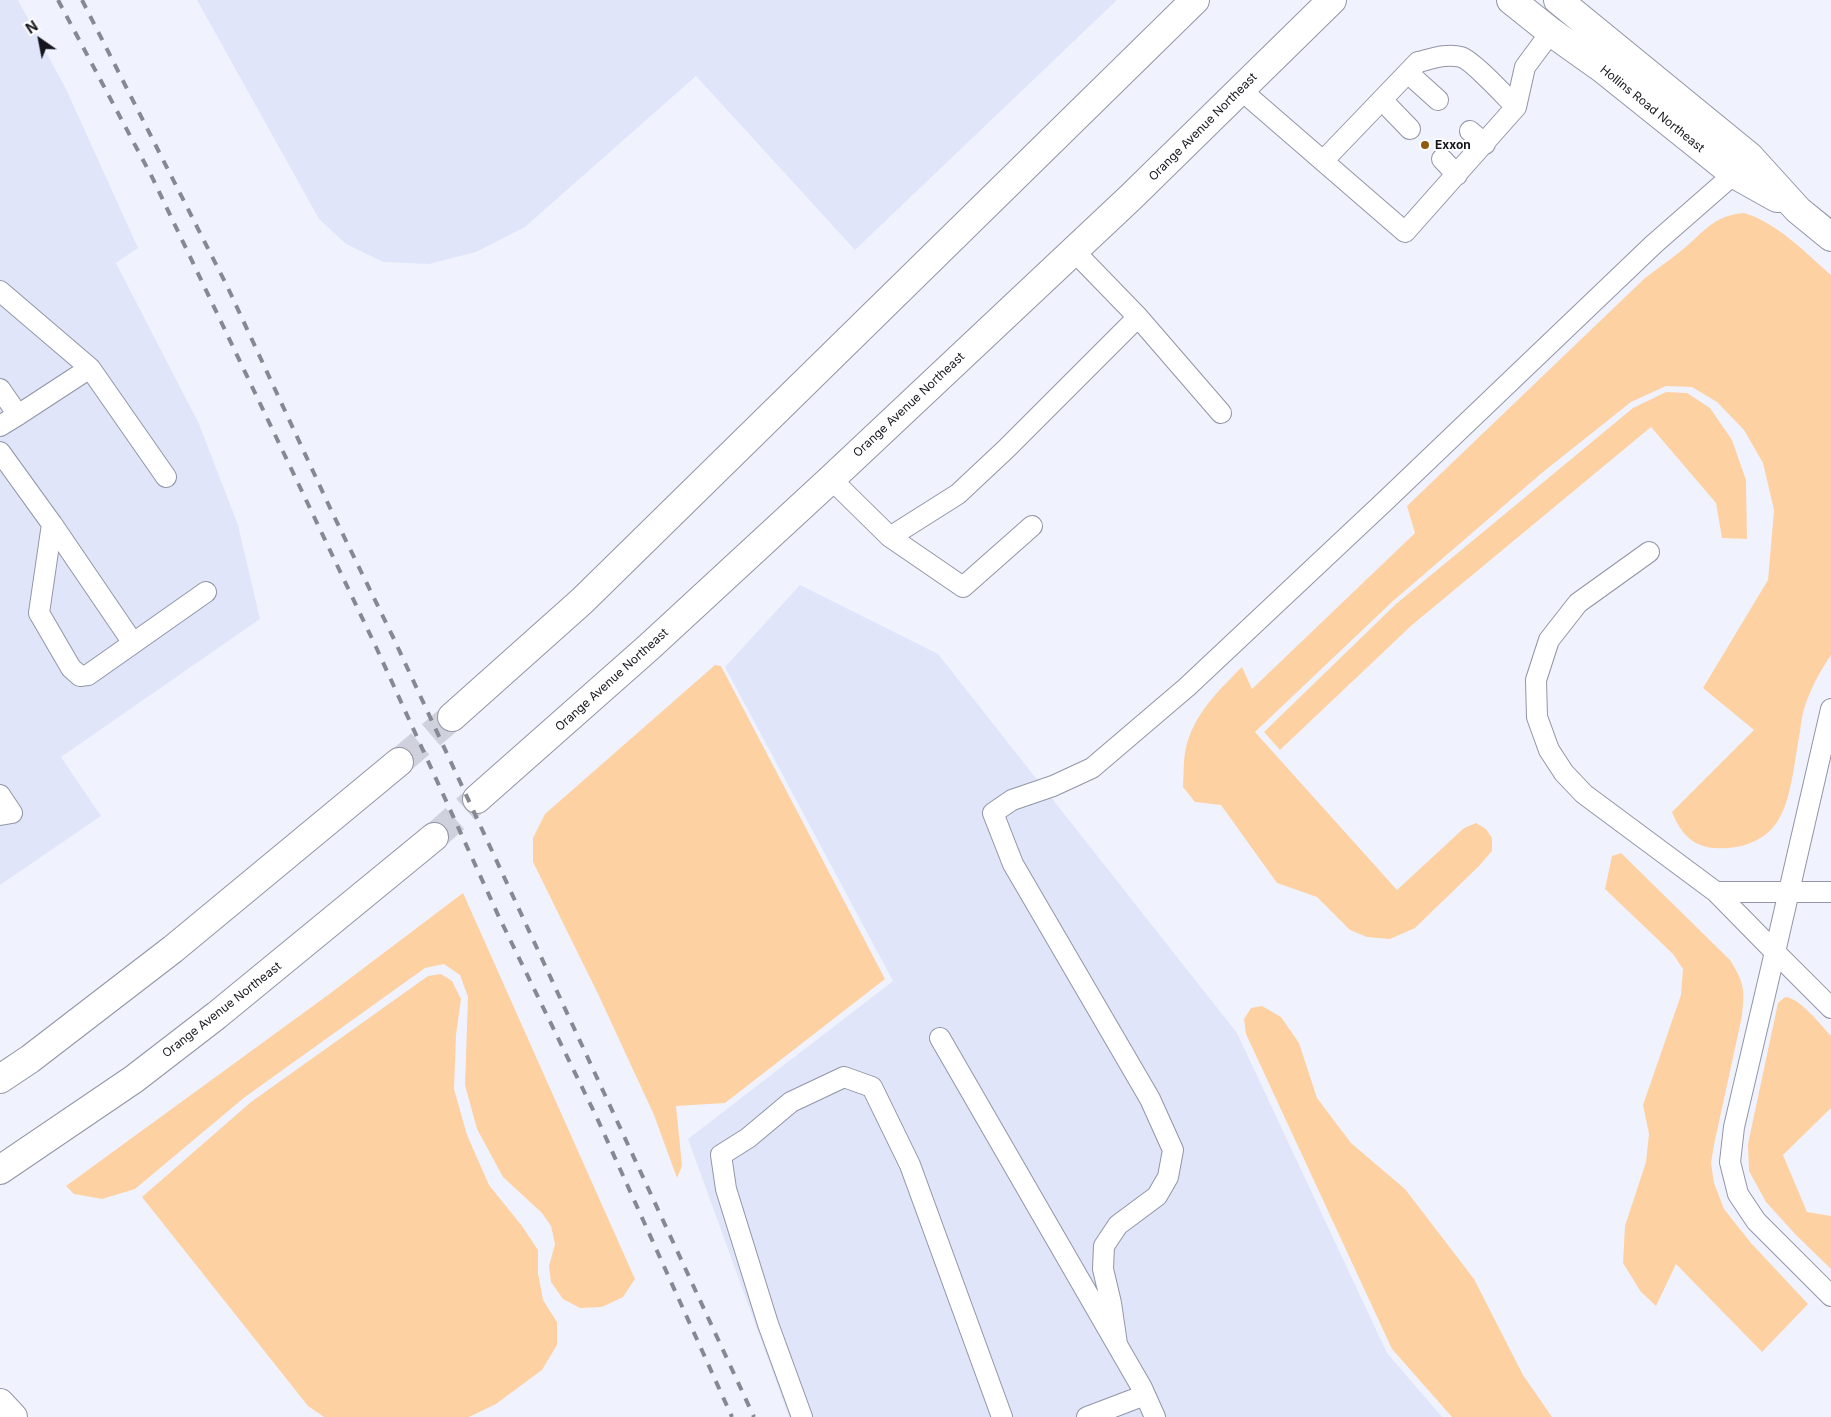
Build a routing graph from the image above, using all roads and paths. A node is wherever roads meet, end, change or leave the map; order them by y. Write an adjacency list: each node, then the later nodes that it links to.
1 (1332, 0): 7 (main road, Orange Avenue Northeast)
2 (1511, 0): 5 (main road, Hollins Road Northeast)
3 (1558, 0): 16 (main road, Hollins Road Northeast)
4 (1191, 3): 36 (main road)
5 (1552, 32): 10 (lane); 14 (main road, Hollins Road Northeast)
6 (1408, 73): 8 (lane); 9 (lane); 10 (lane)
7 (1240, 90): 13 (lane); 18 (main road, Orange Avenue Northeast)
8 (1382, 100): 11 (lane); 13 (lane)
9 (1438, 100)
10 (1516, 107): 15 (lane)
11 (1410, 129)
12 (1442, 159): 15 (lane)
13 (1323, 161): 15 (lane)
14 (1734, 174): 16 (main road, Hollins Road Northeast); 51 (lane)
15 (1457, 175)
16 (1798, 210): 17 (main road, Hollins Road Northeast)
17 (1831, 237)
18 (1074, 251): 20 (lane); 28 (main road, Orange Avenue Northeast)
19 (0, 291): 21 (lane)
20 (1138, 318): 23 (lane); 31 (lane)
21 (90, 368): 24 (lane); 27 (lane)
22 (0, 389): 24 (lane)
23 (1221, 413)
24 (18, 415): 25 (lane)
25 (0, 426)
26 (0, 452): 29 (lane)
27 (166, 477)
28 (831, 479): 31 (lane); 39 (main road, Orange Avenue Northeast)
29 (52, 524): 34 (lane); 34 (lane)
30 (1032, 526): 31 (lane)
31 (890, 537)
32 (1649, 552): 42 (lane)
33 (206, 592): 34 (lane)
34 (133, 643)
35 (1831, 709): 43 (lane)
36 (452, 717)
37 (399, 762): 48 (main road)
38 (0, 795): 40 (lane)
39 (477, 799)
40 (0, 815)
41 (434, 836): 49 (main road, Orange Avenue Northeast)
42 (1716, 892): 43 (lane); 45 (lane)
43 (1788, 892): 44 (lane); 45 (lane)
44 (1831, 892)
45 (1775, 952): 46 (lane); 50 (lane)
46 (1831, 1008)
47 (940, 1038): 51 (lane)
48 (0, 1079)
49 (0, 1170)
50 (1831, 1296)
51 (1117, 1344): 52 (lane)
52 (1145, 1395): 57 (lane); 58 (lane)
53 (0, 1403): 54 (main road)
54 (12, 1417)
55 (802, 1417): 56 (lane)
56 (1002, 1417)
57 (1087, 1417)
58 (1155, 1417)

